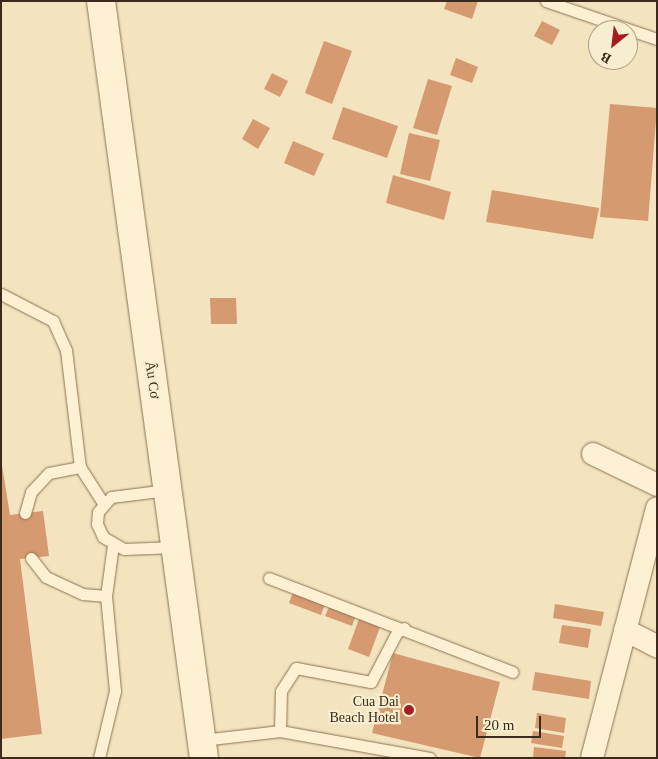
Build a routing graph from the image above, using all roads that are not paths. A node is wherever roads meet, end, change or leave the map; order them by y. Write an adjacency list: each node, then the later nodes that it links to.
1 (101, 1): 8 (main road, Âu Cơ)
2 (546, 1): 3 (lane)
3 (657, 39)
4 (1, 294): 6 (lane)
5 (592, 454): 7 (street)
6 (80, 467): 9 (lane); 11 (lane)
7 (657, 485)
8 (167, 490): 9 (lane); 13 (main road, Âu Cơ)
9 (103, 503): 12 (lane)
10 (657, 508): 18 (street)
11 (25, 513)
12 (113, 545): 13 (lane); 16 (lane)
13 (176, 546): 22 (main road, Âu Cơ)
14 (31, 558): 16 (lane)
15 (269, 578): 17 (lane)
16 (106, 596): 24 (lane)
17 (404, 628): 20 (lane); 21 (lane)
18 (625, 630): 19 (street); 25 (street)
19 (657, 646)
20 (512, 672)
21 (280, 731): 22 (lane); 23 (lane)
22 (203, 749)
23 (427, 757)
24 (99, 758)
25 (592, 758)

